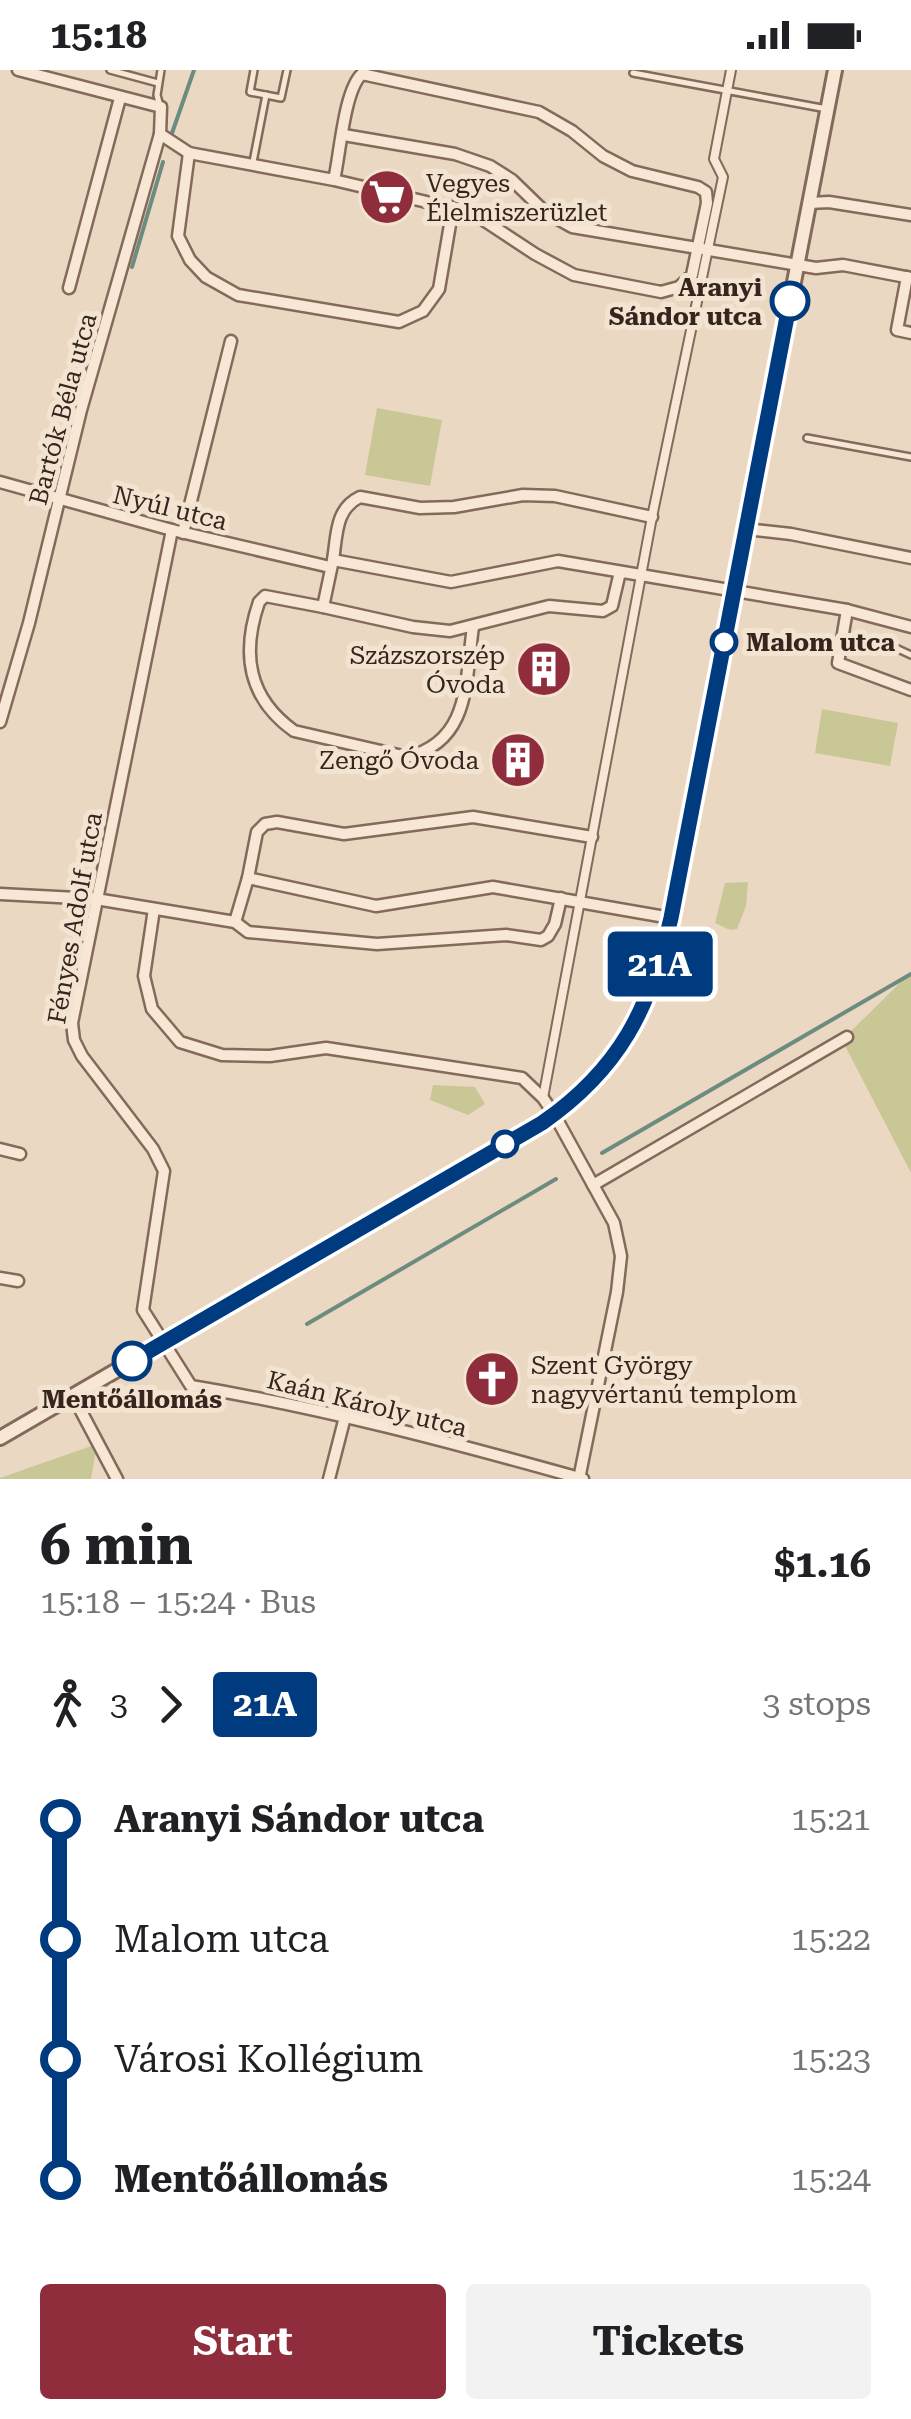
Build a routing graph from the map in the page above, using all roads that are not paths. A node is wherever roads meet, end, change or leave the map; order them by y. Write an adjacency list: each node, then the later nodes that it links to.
1 (22, 70): 10 (street)
2 (110, 70): 8 (lane)
3 (161, 70): 11 (lane)
4 (254, 70): 13 (lane)
5 (287, 70): 13 (lane)
6 (731, 70): 12 (street)
7 (834, 70): 16 (street)
8 (126, 72): 11 (lane)
9 (633, 73): 12 (lane)
10 (60, 75): 14 (street)
11 (158, 83): 15 (lane)
12 (728, 90): 16 (lane); 25 (street)
13 (266, 95): 20 (lane)
14 (120, 98): 15 (street); 28 (street)
15 (160, 107): 17 (street, Bartók Béla utca)
16 (827, 109): 22 (street)
17 (160, 134): 19 (street); 34 (street, Bartók Béla utca)
18 (344, 135): 21 (street); 25 (street); 25 (street)
19 (190, 153): 20 (street); 23 (street)
20 (252, 165): 21 (street)
21 (334, 180): 23 (street)
22 (808, 203): 24 (street); 26 (street)
23 (453, 207): 25 (street)
24 (909, 215)
25 (702, 248): 26 (street); 35 (street)
26 (797, 264): 27 (street); 36 (street)
27 (909, 278): 29 (street)
28 (69, 288)
29 (911, 333)
30 (231, 341): 37 (street, Fényes Adolf utca)
31 (807, 438): 32 (lane)
32 (911, 457)
33 (0, 482): 34 (street, Nyúl utca)
34 (59, 499): 37 (street, Nyúl utca); 50 (street, Bartók Béla utca)
35 (652, 517): 39 (street); 41 (street)
36 (746, 529): 38 (street); 42 (street)
37 (178, 532): 39 (street, Nyúl utca); 55 (street, Fényes Adolf utca)
38 (911, 558)
39 (332, 564): 40 (street, Nyúl utca); 43 (street)
40 (620, 572): 41 (street, Nyúl utca); 45 (street)
41 (641, 576): 42 (street, Nyúl utca); 51 (street)
42 (734, 591): 44 (street); 58 (street)
43 (323, 607): 45 (street); 45 (street)
44 (847, 610): 46 (street); 47 (street)
45 (473, 627)
46 (911, 628)
47 (842, 638): 48 (lane); 49 (street)
48 (911, 655)
49 (911, 690)
50 (0, 722)
51 (592, 837): 52 (street); 56 (street)
52 (248, 878): 54 (street); 59 (street)
53 (0, 894): 55 (street)
54 (561, 898): 56 (street); 59 (street)
55 (96, 899): 57 (street); 68 (street, Fényes Adolf utca)
56 (580, 902): 58 (street); 61 (street)
57 (154, 909): 59 (street); 61 (street)
58 (671, 918): 62 (street)
59 (235, 922)
60 (846, 1036): 65 (street)
61 (543, 1098): 62 (street)
62 (554, 1114): 65 (street); 68 (street)
63 (0, 1150): 64 (street)
64 (20, 1154)
65 (593, 1186): 74 (street)
66 (0, 1280): 67 (street)
67 (18, 1281)
68 (162, 1344): 69 (street); 70 (street, Kaán Károly utca)
69 (73, 1396): 71 (street); 72 (street)
70 (345, 1417): 73 (street); 74 (street, Kaán Károly utca)
71 (0, 1438)
72 (117, 1479)
73 (329, 1479)
74 (580, 1479)

